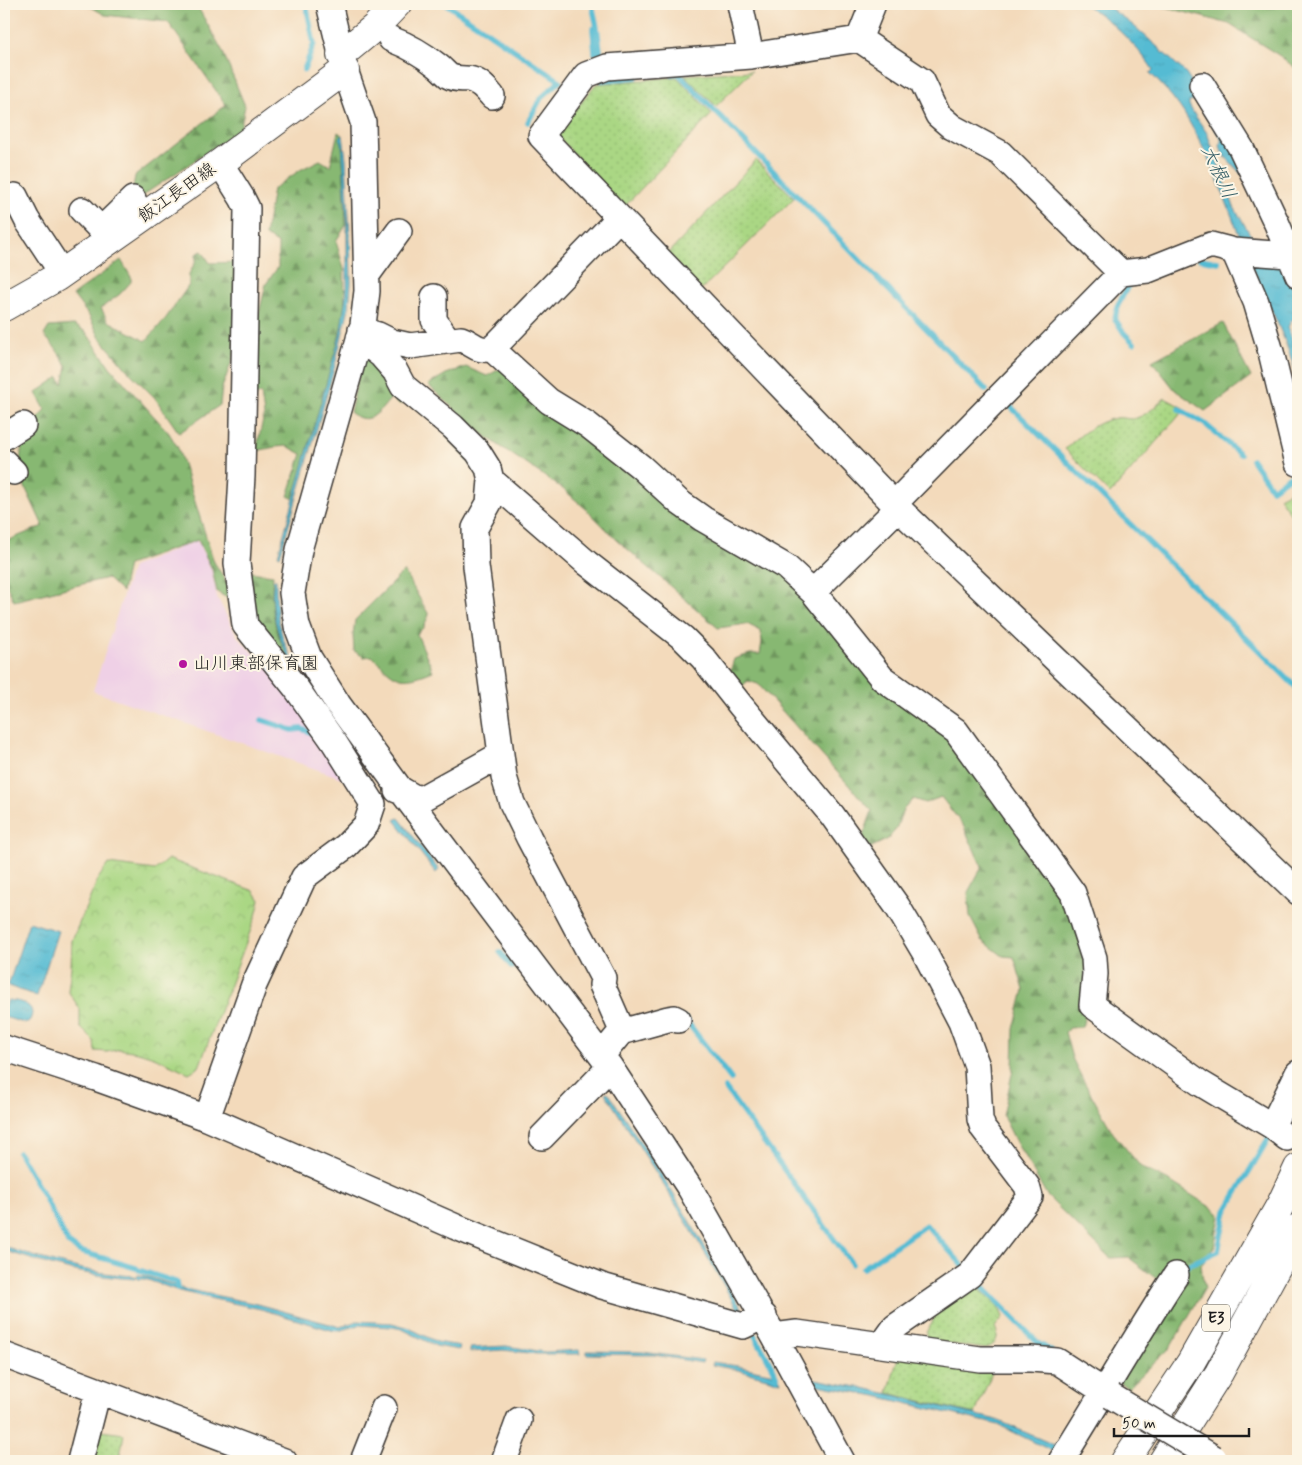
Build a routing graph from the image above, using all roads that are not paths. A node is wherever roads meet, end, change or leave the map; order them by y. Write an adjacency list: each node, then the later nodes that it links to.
1 (329, 4): 8 (street)
2 (397, 4): 8 (main road, 飯江長田線)
3 (740, 4): 7 (street)
4 (873, 4): 6 (street)
5 (391, 39): 10 (street)
6 (859, 39): 7 (street); 21 (street)
7 (751, 56): 15 (street)
8 (343, 62): 11 (main road, 飯江長田線); 22 (street)
9 (1202, 85): 19 (street)
10 (492, 96)
11 (220, 164): 17 (main road, 飯江長田線); 34 (street)
12 (15, 196): 20 (street)
13 (133, 199): 17 (street)
14 (82, 210): 17 (street)
15 (619, 218): 27 (street); 30 (street)
16 (399, 231): 22 (street)
17 (106, 235): 20 (main road, 飯江長田線)
18 (1239, 252): 19 (street); 21 (street); 28 (street)
19 (1294, 265)
20 (62, 273): 24 (main road, 飯江長田線)
21 (1121, 273): 30 (street)
22 (367, 275): 25 (street)
23 (434, 297): 26 (street)
24 (4, 307)
25 (360, 334): 26 (street); 29 (street); 33 (street)
26 (448, 340): 27 (street)
27 (492, 349): 31 (street)
28 (1298, 463)
29 (491, 480): 32 (street); 47 (street)
30 (896, 506): 31 (street); 35 (street)
31 (813, 592): 40 (street)
32 (500, 755): 33 (street); 37 (street)
33 (400, 789): 34 (street); 39 (street)
34 (373, 804): 41 (street)
35 (1298, 892)
36 (678, 1020): 37 (street)
37 (621, 1032): 39 (street)
38 (4, 1048): 41 (street)
39 (606, 1061): 42 (street); 46 (street)
40 (1298, 1073)
41 (207, 1118): 46 (street)
42 (542, 1137)
43 (1298, 1168): 60 (main road, E3)
44 (1298, 1228): 61 (main road, E3)
45 (1176, 1275): 50 (street)
46 (769, 1326): 47 (street); 58 (street)
47 (882, 1345): 50 (street)
48 (4, 1355): 49 (street)
49 (98, 1391): 54 (street); 55 (street)
50 (1108, 1394): 53 (street, bridge); 59 (street)
51 (384, 1408): 56 (street)
52 (519, 1420): 57 (street)
53 (1218, 1459)
54 (80, 1461)
55 (284, 1461)
56 (363, 1461)
57 (504, 1461)
58 (842, 1461)
59 (1061, 1461)
60 (1125, 1461)
61 (1162, 1461)

